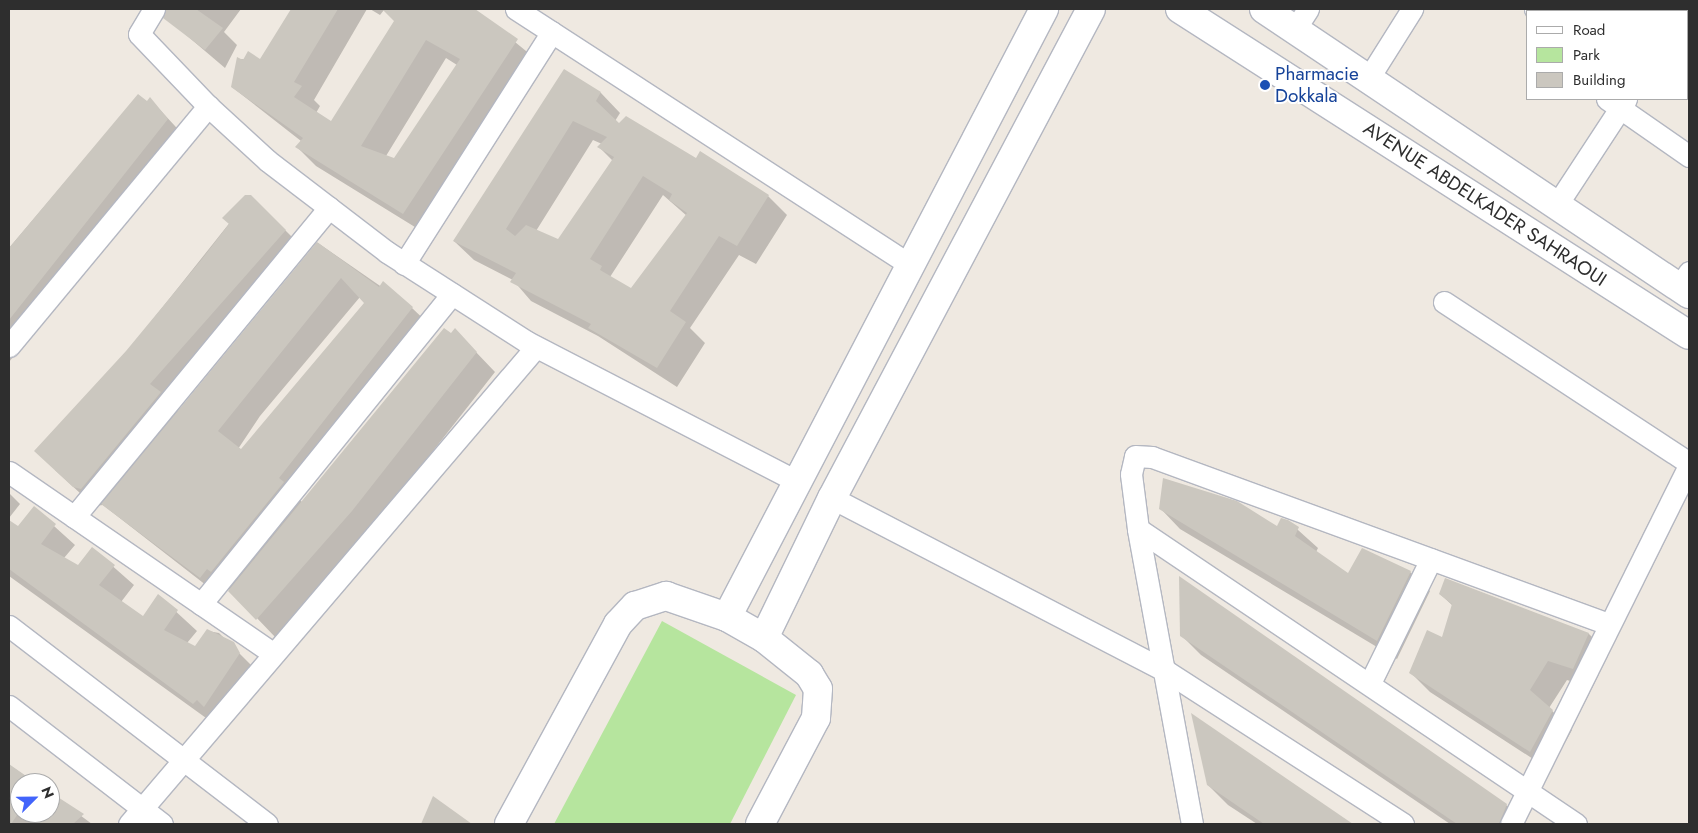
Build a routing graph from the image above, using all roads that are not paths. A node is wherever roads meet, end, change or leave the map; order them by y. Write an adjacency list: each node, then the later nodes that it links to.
1 (154, 9): 12 (street)
2 (516, 9): 9 (street)
3 (1044, 9): 17 (street)
4 (1091, 9): 27 (street)
5 (1180, 9): 21 (street, AVENUE ABDELKADER SAHRAOUI)
6 (1264, 9): 8 (street, AVENUE ABDELKADER SAHRAOUI)
7 (1412, 9): 10 (street)
8 (1301, 19): 10 (street, AVENUE ABDELKADER SAHRAOUI)
9 (552, 32): 16 (street); 17 (street)
10 (1368, 79): 14 (street, AVENUE ABDELKADER SAHRAOUI)
11 (1618, 102): 13 (street); 14 (street)
12 (208, 106): 15 (street); 22 (street)
13 (1689, 156)
14 (1556, 206): 18 (street, AVENUE ABDELKADER SAHRAOUI)
15 (329, 208): 16 (street); 28 (street)
16 (404, 264): 19 (street)
17 (910, 264): 26 (street)
18 (1686, 284)
19 (452, 294): 23 (street); 31 (street)
20 (1444, 302): 24 (street)
21 (1689, 335)
22 (9, 346)
23 (536, 347): 26 (street); 36 (street)
24 (1689, 464): 33 (street)
25 (9, 472): 28 (street)
26 (796, 481): 32 (street)
27 (832, 498): 35 (street); 37 (street)
28 (74, 517): 31 (street)
29 (1138, 529): 30 (street); 37 (street); 38 (street)
30 (1431, 559): 33 (street); 38 (street)
31 (200, 604): 36 (street)
32 (727, 617): 35 (street); 46 (street)
33 (1608, 624): 41 (street)
34 (9, 626): 40 (street)
35 (764, 638): 47 (street)
36 (272, 654): 40 (street)
37 (1166, 671): 43 (street); 49 (street)
38 (1370, 683): 41 (street)
39 (9, 706): 42 (street)
40 (186, 758): 42 (street); 45 (street)
41 (1528, 792): 50 (street); 51 (street)
42 (135, 816): 44 (street)
43 (1191, 818): 48 (street)
44 (162, 824)
45 (267, 824)
46 (509, 824)
47 (760, 824)
48 (1211, 824)
49 (1403, 824)
50 (1512, 824)
51 (1576, 824)

